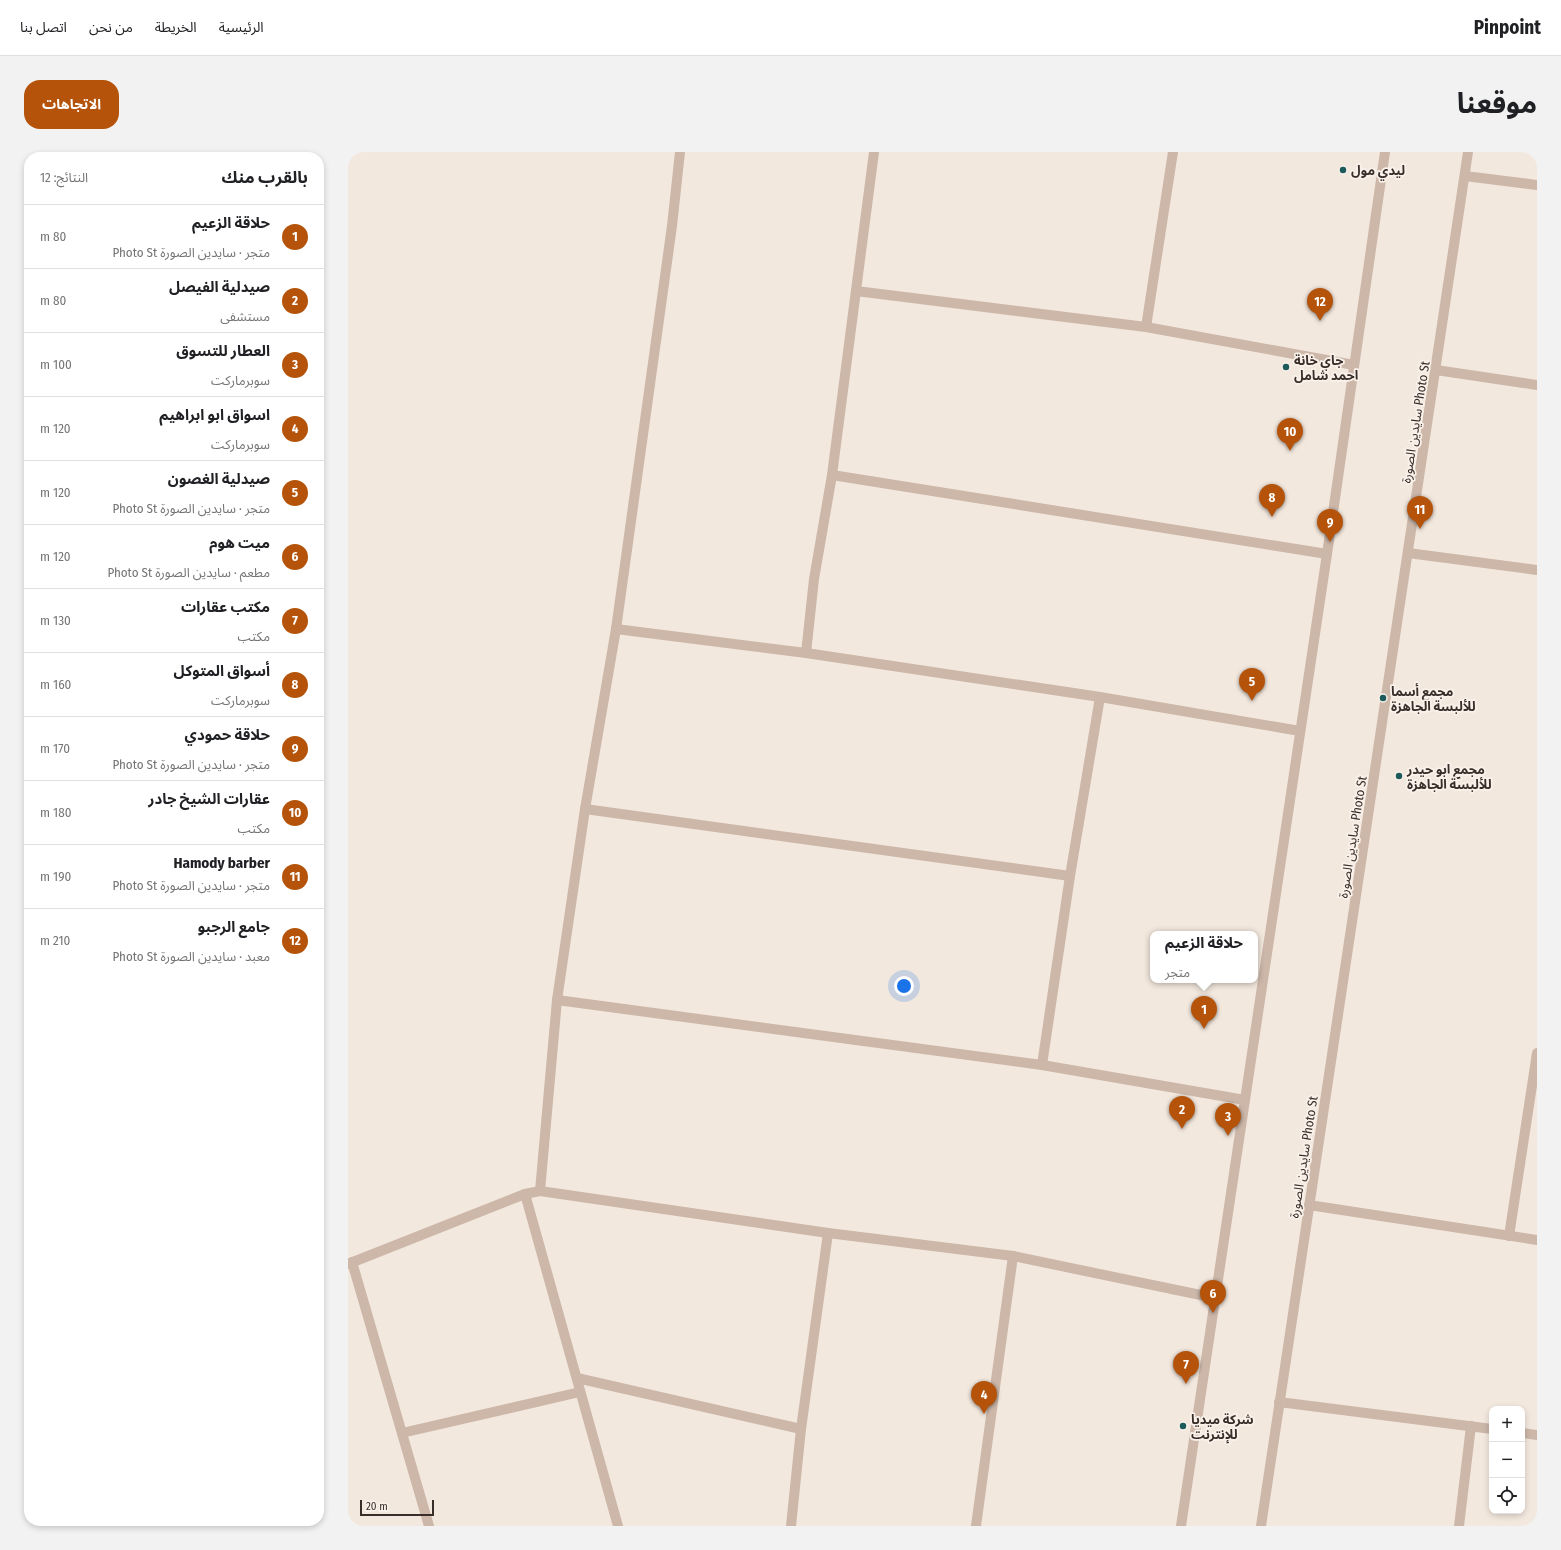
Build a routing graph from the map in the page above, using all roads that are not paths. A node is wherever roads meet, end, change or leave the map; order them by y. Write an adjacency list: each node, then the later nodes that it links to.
1 (680, 152): 17 (street)
2 (874, 152): 8 (street)
3 (1173, 152): 9 (street)
4 (1385, 152): 10 (street)
5 (1468, 152): 6 (street, سايدين الصورة Photo St)
6 (1465, 176): 7 (street); 11 (street, سايدين الصورة Photo St)
7 (1537, 185)
8 (856, 291): 9 (street); 13 (street)
9 (1146, 327): 10 (street)
10 (1354, 365): 15 (street)
11 (1436, 370): 12 (street); 14 (street, سايدين الصورة Photo St)
12 (1537, 385)
13 (832, 475): 15 (street); 18 (street)
14 (1408, 553): 16 (street); 29 (street, سايدين الصورة Photo St)
15 (1327, 554): 20 (street)
16 (1537, 570)
17 (616, 629): 18 (street); 21 (street)
18 (806, 653): 19 (street)
19 (1100, 698): 20 (street); 22 (street)
20 (1300, 731): 26 (street)
21 (585, 810): 22 (street); 23 (street)
22 (1070, 876): 25 (street)
23 (556, 1000): 25 (street); 27 (street)
24 (1537, 1053): 31 (street)
25 (1042, 1064): 26 (street)
26 (1245, 1100): 35 (street)
27 (540, 1191): 28 (street); 30 (street)
28 (525, 1194): 34 (street); 36 (street)
29 (1309, 1205): 31 (street); 38 (street, سايدين الصورة Photo St)
30 (828, 1233): 33 (street); 40 (street)
31 (1509, 1236): 32 (street)
32 (1537, 1240)
33 (1013, 1256): 35 (street); 48 (street)
34 (350, 1263): 42 (street)
35 (1215, 1298): 49 (street)
36 (577, 1378): 37 (street); 40 (street)
37 (580, 1392): 42 (street); 46 (street)
38 (1279, 1402): 39 (street); 50 (street, سايدين الصورة Photo St)
39 (1471, 1426): 41 (street); 51 (street)
40 (801, 1429): 47 (street)
41 (1489, 1429)
42 (402, 1433): 45 (street)
43 (1525, 1433): 44 (street)
44 (1537, 1435)
45 (429, 1526)
46 (618, 1526)
47 (791, 1526)
48 (976, 1526)
49 (1181, 1526)
50 (1261, 1526)
51 (1459, 1526)

